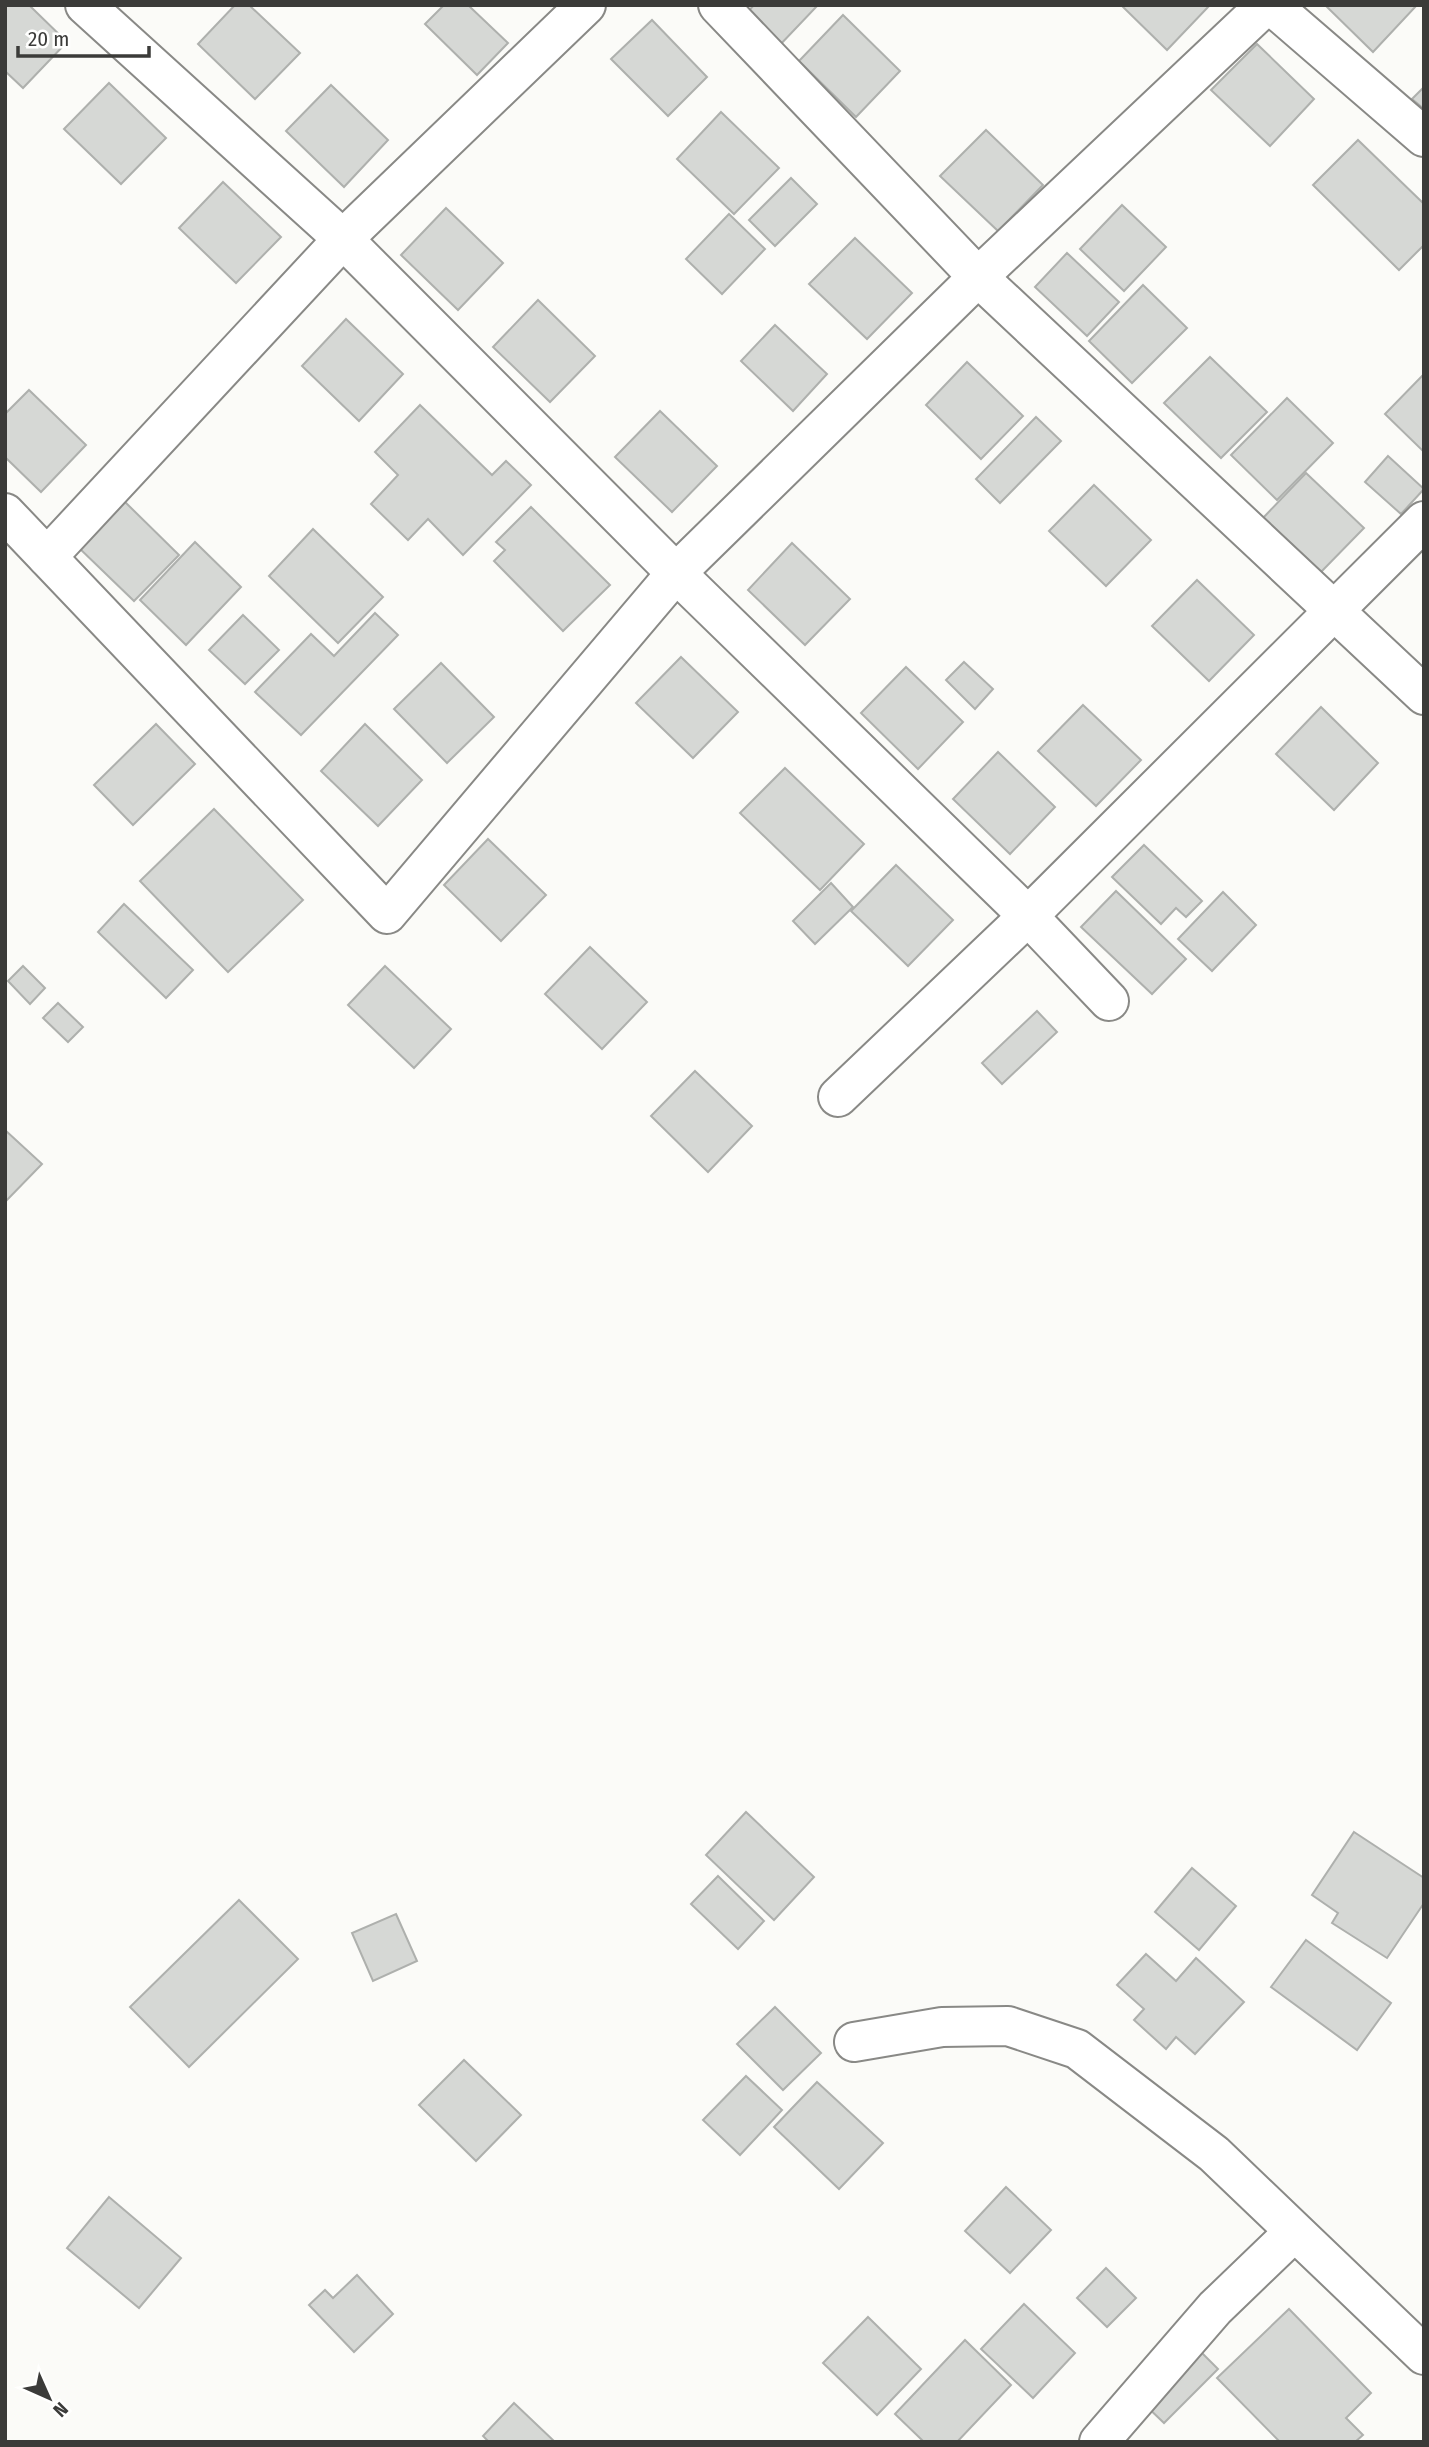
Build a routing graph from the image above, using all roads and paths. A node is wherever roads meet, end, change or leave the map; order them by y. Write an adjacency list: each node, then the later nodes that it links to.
1 (85, 5): 6 (street)
2 (586, 5): 6 (street)
3 (718, 5): 7 (street)
4 (1268, 5): 5 (street); 7 (street)
5 (1424, 137)
6 (343, 239): 10 (street); 11 (street)
7 (978, 277): 11 (street); 12 (street)
8 (5, 513): 10 (street)
9 (1424, 521): 12 (street)
10 (47, 557): 11 (street)
11 (676, 573): 14 (street)
12 (1333, 613): 13 (street); 14 (street)
13 (1424, 695)
14 (1028, 916): 15 (street); 16 (street)
15 (1109, 1001)
16 (838, 1097)
17 (854, 2042): 18 (street)
18 (1293, 2233): 19 (street); 20 (street)
19 (1424, 2356)
20 (1099, 2442)

